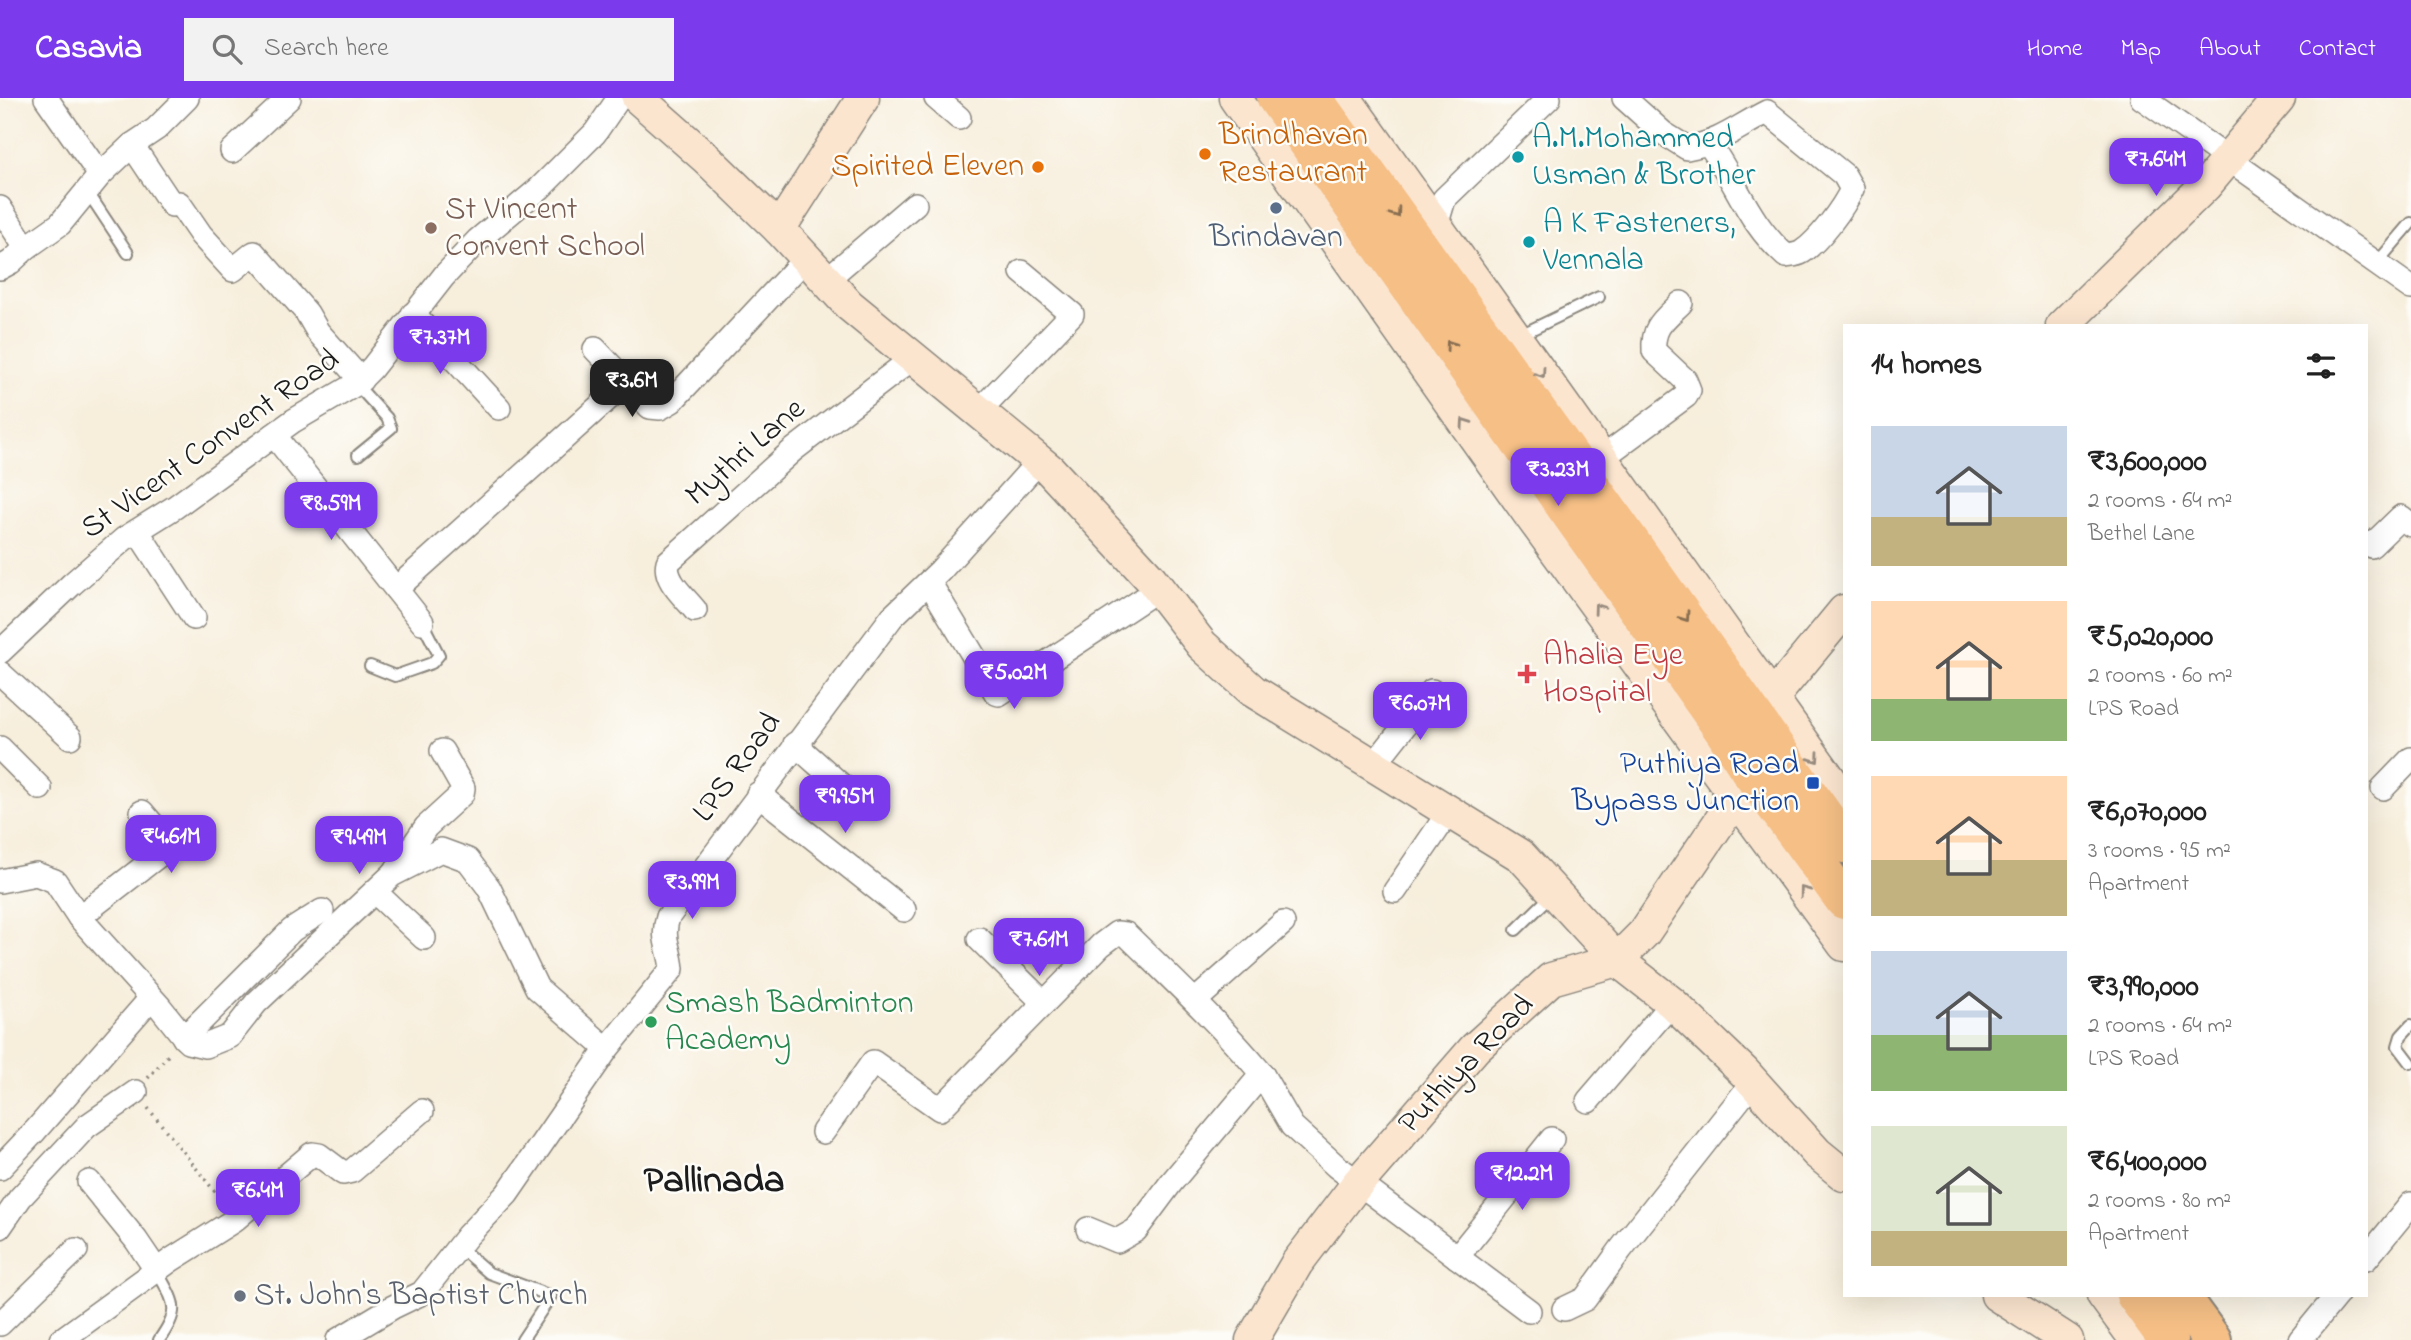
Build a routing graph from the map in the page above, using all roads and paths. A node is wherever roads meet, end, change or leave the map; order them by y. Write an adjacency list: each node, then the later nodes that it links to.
1 (46, 98): 21 (street)
2 (187, 98): 18 (street)
3 (289, 98): 19 (street)
4 (619, 98): 37 (street, St Vicent Convent Road)
5 (638, 98): 27 (street)
6 (863, 98): 27 (street)
7 (936, 98): 16 (street)
8 (1235, 98): 64 (street, one-way to 8)
9 (1276, 98): 22 (highway)
10 (1313, 98): 22 (highway)
11 (1345, 98): 26 (street, one-way to 26)
12 (1549, 98): 26 (street)
13 (1624, 98): 17 (street)
14 (2142, 98): 20 (street)
15 (2279, 98): 20 (street)
16 (959, 118)
17 (1709, 144): 17 (street)
18 (132, 145): 21 (street); 42 (street)
19 (232, 150)
20 (2227, 159): 30 (street); 38 (street)
21 (94, 183): 28 (street); 29 (lane)
22 (1358, 187): 64 (highway)
23 (915, 204): 32 (street)
24 (0, 208): 28 (street)
25 (2411, 223): 30 (lane)
26 (1436, 226): 39 (street)
27 (779, 229): 32 (street)
28 (26, 248): 31 (street)
29 (128, 253)
30 (2376, 264): 34 (street)
31 (0, 268)
32 (816, 269): 40 (street); 41 (street)
33 (1022, 272): 45 (street)
34 (2411, 288)
35 (1599, 297): 39 (lane)
36 (1681, 303): 48 (street)
37 (413, 314): 42 (street, St Vicent Convent Road); 44 (street)
38 (2064, 324)
39 (1516, 337): 48 (street, one-way to 48)
40 (596, 349)
41 (914, 358): 45 (street); 56 (street, Mythri Lane)
42 (358, 382): 46 (street, St Vicent Convent Road); 47 (lane)
43 (611, 397): 54 (street)
44 (499, 408)
45 (978, 412): 49 (street)
46 (274, 435): 51 (street, St Vicent Convent Road); 54 (street)
47 (358, 455)
48 (1602, 458): 64 (street, one-way to 64)
49 (1039, 461): 53 (street, LPS Road); 70 (street)
50 (2411, 525): 52 (street)
51 (138, 531): 58 (street); 60 (street, St Vicent Convent Road)
52 (2368, 545)
53 (929, 582): 55 (street); 66 (street, LPS Road)
54 (396, 589): 59 (street)
55 (1145, 598)
56 (695, 610)
57 (1843, 612): 64 (street)
58 (194, 618)
59 (422, 622): 61 (lane)
60 (0, 652)
61 (370, 666)
62 (0, 673): 65 (street)
63 (1432, 691): 70 (street)
64 (1737, 722): 73 (street, one-way to 73); 76 (street); 79 (highway); 85 (highway)
65 (69, 737)
66 (795, 744): 74 (street); 75 (street, LPS Road)
67 (0, 748): 71 (street)
68 (442, 751): 80 (street)
69 (2411, 759): 72 (street)
70 (1373, 766): 78 (street)
71 (40, 788)
72 (2383, 788)
73 (1842, 790)
74 (850, 793)
75 (758, 794): 86 (street); 101 (street, LPS Road)
76 (1732, 794): 93 (street, one-way to 76); 94 (street, Puthiya Road)
77 (142, 812): 88 (street)
78 (1449, 812): 82 (street); 84 (street)
79 (1843, 843)
80 (392, 875): 83 (street); 101 (street)
81 (0, 881): 88 (street)
82 (1395, 891)
83 (375, 892): 91 (street); 100 (street)
84 (1555, 893): 90 (lane); 94 (street)
85 (1843, 899)
86 (904, 910)
87 (322, 911): 100 (street)
88 (79, 917): 95 (street)
89 (1283, 923): 96 (street)
90 (1516, 930)
91 (424, 938)
92 (979, 939): 97 (street)
93 (1843, 944)
94 (1617, 960): 98 (street); 113 (street, Puthiya Road)
95 (151, 998): 100 (street); 110 (street)
96 (1195, 1001): 97 (street); 103 (street)
97 (1044, 1003): 108 (street)
98 (1672, 1003): 104 (street); 106 (street)
99 (2411, 1025): 102 (lane)
100 (184, 1038): 105 (path)
101 (607, 1048): 118 (street, LPS Road)
102 (2411, 1063)
103 (1262, 1074): 113 (street); 117 (street)
104 (1753, 1082): 111 (street); 128 (street)
105 (136, 1091): 115 (path); 116 (street)
106 (1588, 1101)
107 (422, 1111): 115 (street)
108 (823, 1132)
109 (1552, 1139): 120 (street)
110 (0, 1168)
111 (1843, 1174)
112 (89, 1182): 122 (street)
113 (1359, 1183): 120 (street); 136 (street, Puthiya Road)
114 (2411, 1204): 121 (street)
115 (236, 1218): 122 (street)
116 (0, 1227)
117 (1088, 1229)
118 (459, 1247): 134 (street, LPS Road); 135 (lane)
119 (76, 1250): 130 (street)
120 (1457, 1257): 129 (street)
121 (2368, 1257)
122 (157, 1271): 132 (street); 133 (lane)
123 (2000, 1297): 137 (street)
124 (2104, 1297): 138 (street)
125 (2136, 1297): 139 (highway)
126 (2181, 1297): 131 (highway)
127 (2335, 1297): 140 (street)
128 (1564, 1309)
129 (1529, 1311)
130 (0, 1324)
131 (2206, 1329)
132 (61, 1340)
133 (159, 1340)
134 (338, 1340)
135 (522, 1340)
136 (1252, 1340)
137 (2067, 1340)
138 (2136, 1340)
139 (2168, 1340)
140 (2300, 1340)

